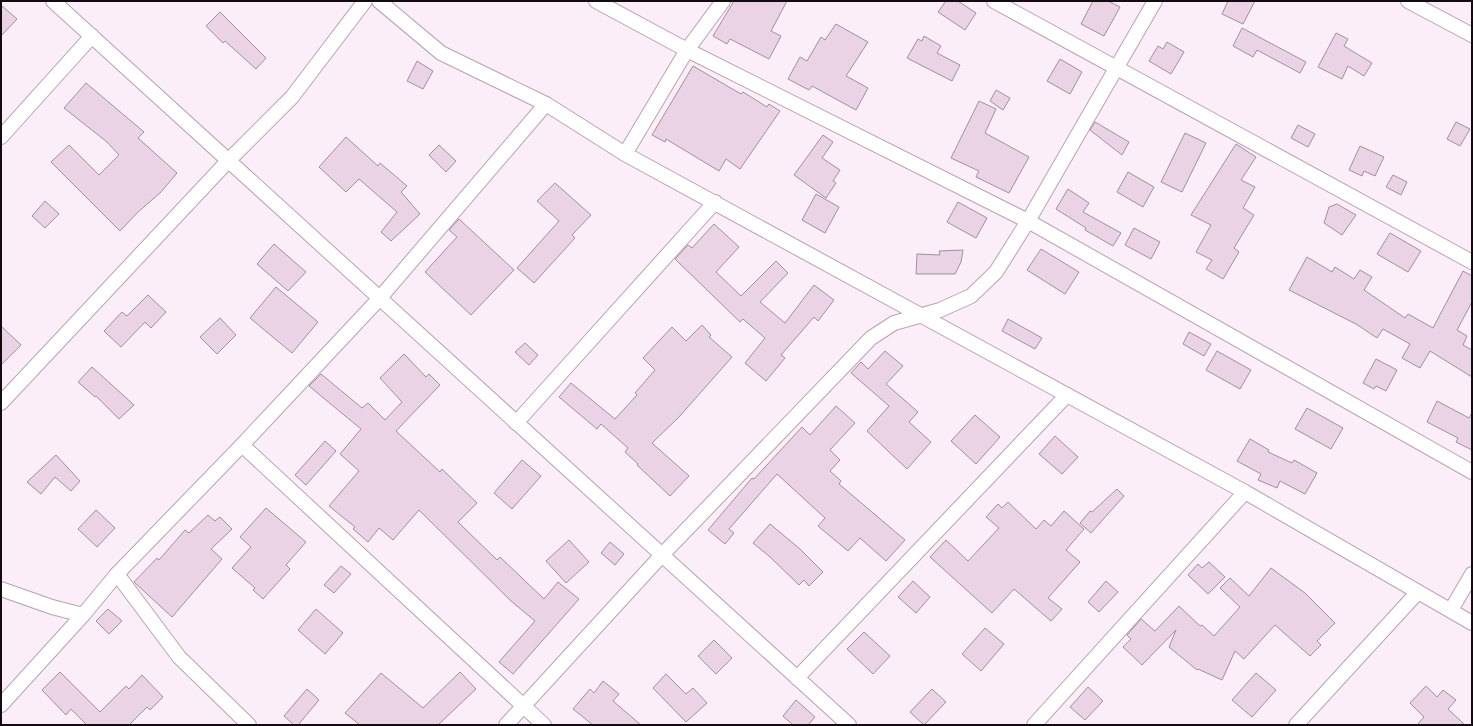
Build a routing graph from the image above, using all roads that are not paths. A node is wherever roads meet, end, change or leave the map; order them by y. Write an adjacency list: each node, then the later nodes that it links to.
1 (53, 1): 10 (street)
2 (365, 1): 16 (street)
3 (379, 1): 13 (street)
4 (596, 1): 11 (street)
5 (723, 1): 11 (street)
6 (994, 1): 12 (street)
7 (1155, 1): 12 (street)
8 (1408, 1): 9 (street)
9 (1472, 35)
10 (92, 36): 14 (street); 16 (street)
11 (687, 50): 15 (street); 18 (street)
12 (1117, 69): 18 (street); 19 (street)
13 (546, 104): 15 (street); 20 (street)
14 (1, 137)
15 (625, 154): 17 (street)
16 (228, 161): 20 (street); 23 (street)
17 (715, 202): 21 (street); 24 (street)
18 (1028, 221): 21 (street); 26 (street)
19 (1472, 262)
20 (379, 298): 24 (street); 25 (street)
21 (920, 315): 22 (street); 28 (street)
22 (1067, 395): 27 (street); 36 (street)
23 (1, 403)
24 (516, 423): 28 (street)
25 (242, 445): 29 (street); 38 (street)
26 (1472, 472)
27 (1245, 492): 32 (street); 43 (street)
28 (662, 555): 36 (street); 38 (street)
29 (116, 574): 34 (street); 39 (street)
30 (1472, 574): 33 (street)
31 (1, 589): 34 (street)
32 (1418, 592): 33 (street); 44 (street)
33 (1451, 610): 35 (street)
34 (82, 615): 37 (street)
35 (1472, 623)
36 (797, 678): 42 (street)
37 (1, 705)
38 (523, 705): 40 (street); 41 (street)
39 (249, 725)
40 (506, 725)
41 (544, 725)
42 (849, 725)
43 (1034, 725)
44 (1296, 725)

